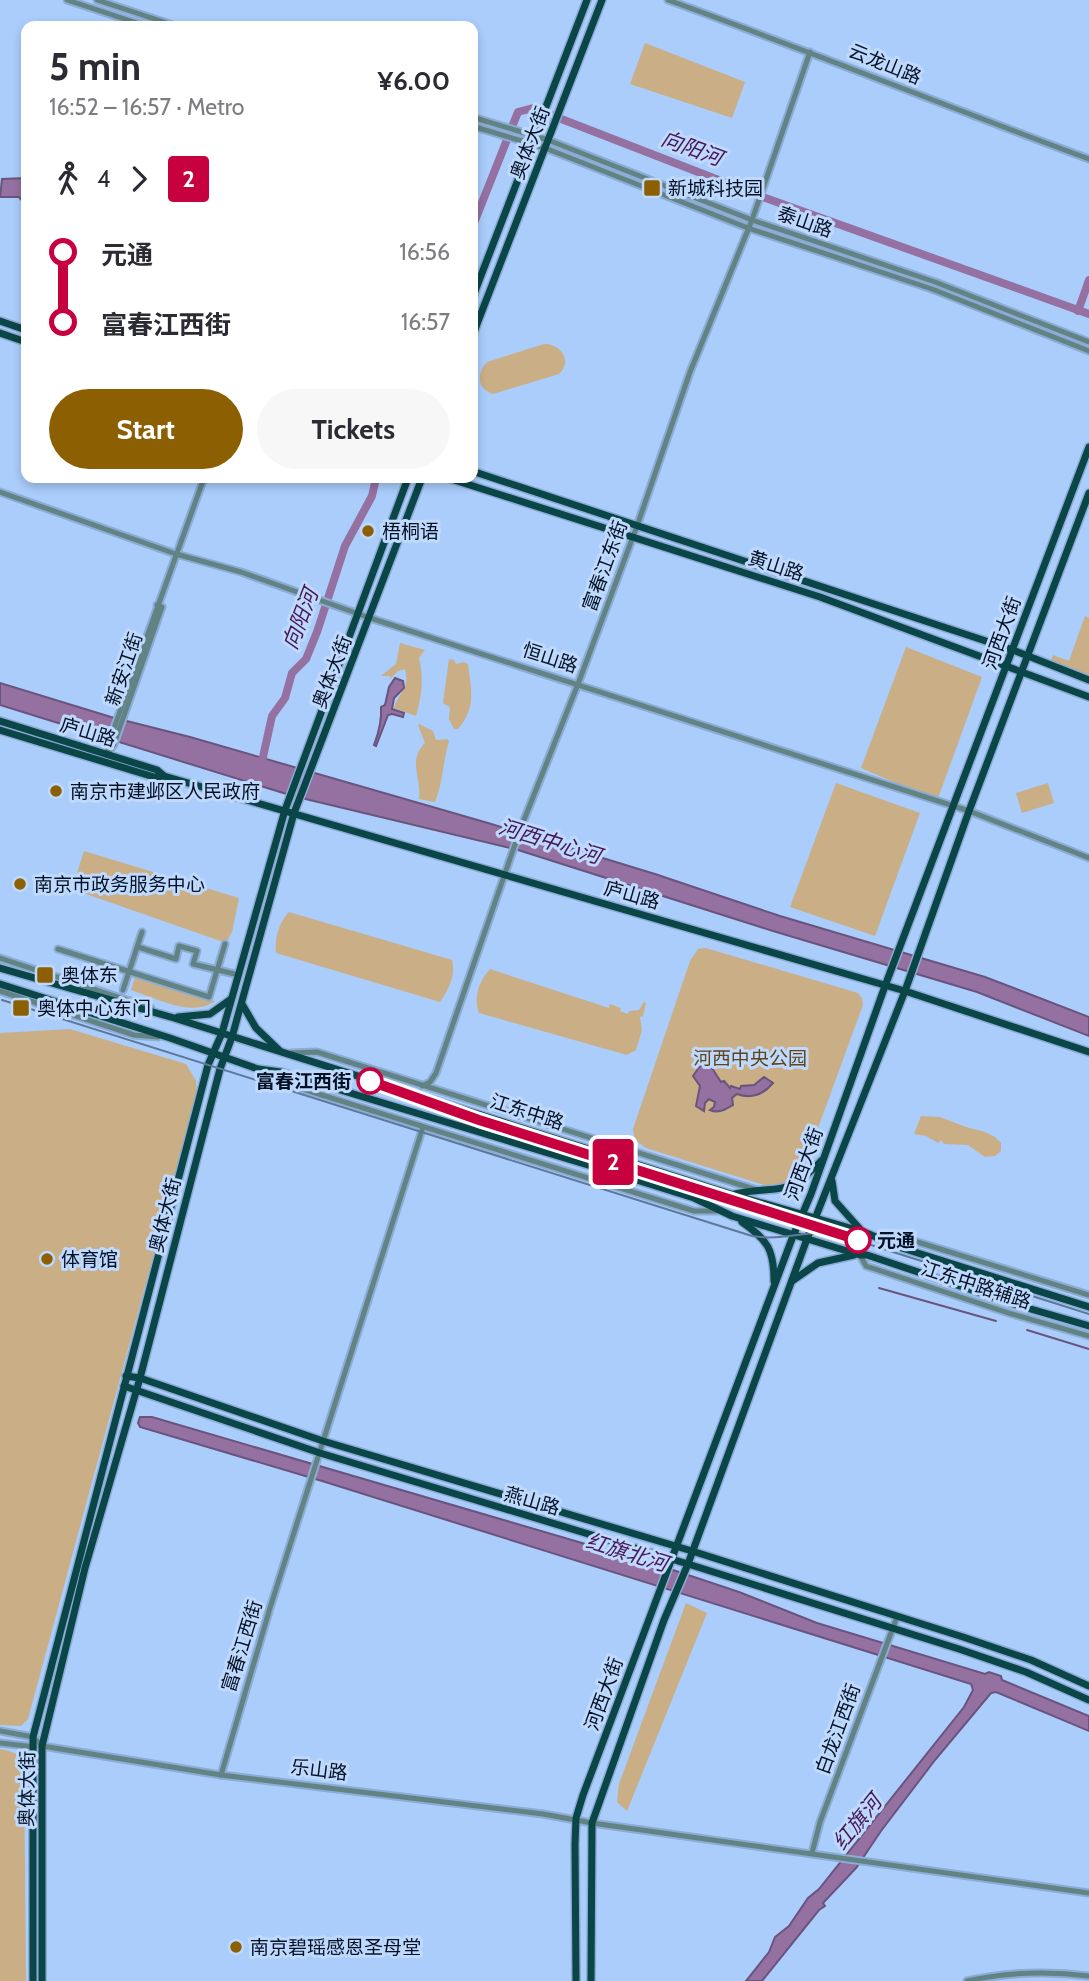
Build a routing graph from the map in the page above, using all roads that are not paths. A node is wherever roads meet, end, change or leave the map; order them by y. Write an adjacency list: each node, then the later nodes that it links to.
1 (67, 0): 6 (street)
2 (97, 0): 7 (street)
3 (587, 0): 11 (main road, 奥体大街)
4 (602, 0): 13 (main road, 奥体大街)
5 (668, 0): 8 (street, 云龙山路)
6 (131, 21)
7 (161, 21)
8 (810, 52): 14 (street, 云龙山路); 15 (street, 富春江东街)
9 (478, 119): 11 (street, 泰山路)
10 (478, 128): 12 (street, 泰山路)
11 (536, 136): 12 (main road, 奥体大街); 13 (street, 泰山路)
12 (533, 144): 13 (street, 泰山路); 17 (main road, 奥体大街)
13 (547, 144): 15 (street, 泰山路); 16 (street, 泰山路); 19 (main road, 奥体大街)
14 (1089, 159)
15 (751, 220): 16 (street, 富春江东街); 23 (street, 泰山路)
16 (748, 228): 24 (street, 泰山路); 33 (street, 富春江东街)
17 (478, 284)
18 (0, 321): 20 (main road)
19 (478, 322)
20 (21, 328)
21 (0, 333): 22 (main road)
22 (21, 340)
23 (1089, 342)
24 (1089, 351)
25 (1089, 447): 38 (main road, 河西大街)
26 (478, 473): 33 (main road, 黄山路)
27 (202, 483): 35 (street, 新安江街)
28 (406, 483): 36 (main road, 奥体大街)
29 (420, 483): 37 (main road, 奥体大街)
30 (464, 483): 34 (main road, 黄山路)
31 (0, 492): 35 (street, 恒山路)
32 (1089, 493): 39 (main road, 河西大街)
33 (637, 526): 34 (street, 富春江东街); 38 (main road, 黄山路)
34 (633, 536): 40 (main road, 黄山路); 43 (street, 富春江东街)
35 (176, 554): 36 (street, 恒山路); 47 (street, 新安江街)
36 (357, 614): 37 (street, 恒山路); 50 (main road, 奥体大街)
37 (370, 618): 43 (street, 恒山路); 52 (main road, 奥体大街)
38 (1013, 650): 39 (main road, 黄山路); 40 (main road, 河西大街)
39 (1027, 655): 41 (main road, 河西大街); 42 (main road, 黄山路)
40 (1007, 666): 41 (main road, 黄山路); 49 (main road, 河西大街)
41 (1021, 671): 44 (main road, 黄山路); 51 (main road, 河西大街)
42 (1089, 680)
43 (578, 684): 49 (street, 恒山路); 54 (street, 富春江东街)
44 (1089, 696)
45 (0, 721): 47 (main road, 庐山路)
46 (0, 730): 48 (main road, 庐山路)
47 (107, 754): 48 (main road, 庐山路)
48 (164, 776): 50 (main road, 庐山路)
49 (954, 806): 51 (street, 恒山路); 65 (main road, 河西大街)
50 (285, 810): 52 (main road, 庐山路); 63 (main road, 奥体大街)
51 (969, 811): 53 (street, 恒山路); 68 (main road, 河西大街)
52 (294, 813): 54 (main road, 庐山路); 70 (main road, 奥体大街)
53 (1089, 858)
54 (504, 874): 65 (main road, 庐山路); 80 (street, 富春江东街)
55 (142, 932): 57 (street)
56 (225, 944): 62 (street)
57 (138, 947): 61 (street); 62 (street)
58 (58, 949): 61 (street)
59 (0, 958): 71 (street, 江东中路)
60 (0, 968): 71 (main road, 江东中路)
61 (130, 971): 62 (street); 66 (street)
62 (217, 971): 63 (street)
63 (239, 975): 69 (main road, 奥体大街)
64 (0, 984): 74 (main road, 江东中路)
65 (885, 985): 68 (main road, 庐山路); 82 (main road, 河西大街)
66 (123, 990)
67 (0, 991): 74 (street, 江东中路)
68 (905, 992): 75 (main road, 庐山路); 83 (main road, 河西大街)
69 (232, 999): 71 (main road); 72 (main road, 奥体大街)
70 (242, 1004): 73 (main road, 奥体大街); 76 (main road)
71 (174, 1018): 72 (main road, 江东中路)
72 (222, 1033): 73 (main road, 江东中路); 77 (main road, 奥体大街)
73 (232, 1037): 76 (main road, 江东中路); 78 (main road, 奥体大街)
74 (170, 1038): 77 (main road, 江东中路)
75 (1089, 1052)
76 (282, 1053): 80 (street, 江东中路); 85 (main road, 江东中路)
77 (213, 1054): 78 (main road, 江东中路); 101 (main road, 奥体大街)
78 (225, 1058): 79 (main road, 江东中路); 102 (main road, 奥体大街)
79 (258, 1069): 81 (street, 江东中路); 86 (main road, 江东中路)
80 (422, 1086): 84 (street, 江东中路)
81 (423, 1127): 86 (street, 江东中路); 105 (street, 富春江西街)
82 (824, 1157): 84 (main road); 87 (main road, 河西大街)
83 (832, 1177): 89 (main road, 河西大街); 90 (main road)
84 (760, 1191): 85 (main road)
85 (734, 1195): 87 (main road, 江东中路)
86 (718, 1211): 88 (main road, 江东中路)
87 (802, 1215): 89 (main road, 江东中路); 91 (main road, 河西大街)
88 (732, 1216): 91 (main road, 江东中路); 96 (main road)
89 (816, 1218): 90 (main road, 江东中路); 93 (main road, 河西大街)
90 (864, 1232): 92 (main road, 江东中路)
91 (793, 1236): 93 (main road, 江东中路); 96 (main road, 河西大街)
92 (883, 1238): 97 (street, 江东中路); 98 (main road, 江东中路)
93 (807, 1239): 94 (main road, 江东中路); 95 (main road, 河西大街)
94 (858, 1255): 95 (main road); 99 (main road, 江东中路); 100 (street, 江东中路辅路)
95 (792, 1281): 108 (main road, 河西大街)
96 (774, 1287): 107 (main road, 河西大街)
97 (1089, 1295)
98 (1089, 1307)
99 (1089, 1326)
100 (1089, 1336)
101 (126, 1376): 102 (main road, 燕山路); 103 (main road, 奥体大街)
102 (140, 1378): 104 (main road, 奥体大街); 105 (main road, 燕山路)
103 (124, 1386): 104 (main road, 燕山路); 116 (main road, 奥体大街)
104 (136, 1390): 106 (main road, 燕山路); 118 (main road, 奥体大街)
105 (323, 1441): 106 (street, 富春江西街); 107 (main road, 燕山路)
106 (320, 1453): 109 (main road, 燕山路); 120 (street, 富春江西街)
107 (677, 1547): 108 (main road, 燕山路); 109 (main road, 河西大街)
108 (693, 1552): 110 (main road, 河西大街); 111 (main road, 燕山路)
109 (672, 1559): 110 (main road, 燕山路); 121 (main road, 河西大街)
110 (688, 1564): 112 (main road, 燕山路); 122 (main road, 河西大街)
111 (897, 1617): 112 (street, 白龙江西街); 113 (main road, 燕山路)
112 (892, 1628): 114 (main road, 燕山路); 123 (street, 白龙江西街)
113 (1089, 1686)
114 (1089, 1700)
115 (0, 1731): 116 (street)
116 (33, 1737): 118 (street); 119 (main road, 奥体大街)
117 (0, 1743): 119 (street, 乐山路)
118 (42, 1746): 119 (street, 乐山路); 120 (street, 乐山路); 127 (main road, 奥体大街)
119 (33, 1748): 126 (main road, 奥体大街)
120 (220, 1774): 121 (street, 乐山路)
121 (576, 1818): 122 (street, 乐山路); 128 (main road, 河西大街)
122 (592, 1823): 123 (street, 乐山路); 129 (main road, 河西大街)
123 (812, 1853): 124 (street, 乐山路)
124 (1089, 1893)
125 (1089, 1976): 130 (street)
126 (33, 1981)
127 (42, 1981)
128 (576, 1981)
129 (591, 1981)
130 (967, 1981)

